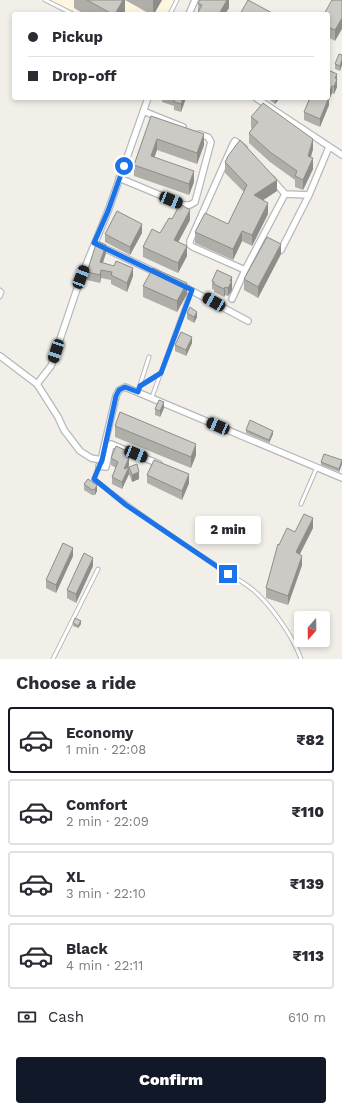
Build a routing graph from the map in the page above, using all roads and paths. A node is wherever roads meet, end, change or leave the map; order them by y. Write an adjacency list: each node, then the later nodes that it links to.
1 (45, 0): 4 (lane)
2 (177, 0): 5 (lane)
3 (195, 0): 6 (street)
4 (69, 12)
5 (171, 12)
6 (190, 12)
7 (147, 100): 9 (street)
8 (259, 100): 12 (street)
9 (143, 111): 10 (street); 16 (street)
10 (187, 129)
11 (194, 132): 16 (street)
12 (329, 147): 14 (street); 18 (street)
13 (249, 154): 21 (street)
14 (342, 155)
15 (270, 177): 17 (street)
16 (120, 178): 19 (street)
17 (286, 194): 18 (street); 21 (street)
18 (309, 195): 20 (street)
19 (94, 243): 22 (street); 32 (street)
20 (281, 250)
21 (245, 270): 27 (street)
22 (164, 276)
23 (178, 283): 25 (street)
24 (0, 290): 26 (lane)
25 (192, 290): 28 (street); 31 (lane)
26 (0, 297)
27 (232, 299)
28 (248, 322)
29 (0, 356): 32 (street)
30 (150, 357): 33 (lane)
31 (161, 373): 33 (lane); 34 (lane)
32 (37, 384): 35 (street)
33 (139, 389): 34 (street); 35 (street)
34 (152, 397): 37 (street)
35 (100, 463): 36 (street); 42 (lane)
36 (166, 467)
37 (317, 467): 38 (street); 39 (lane)
38 (342, 478)
39 (300, 504)
40 (98, 569): 41 (lane)
41 (53, 659)
42 (301, 659)

